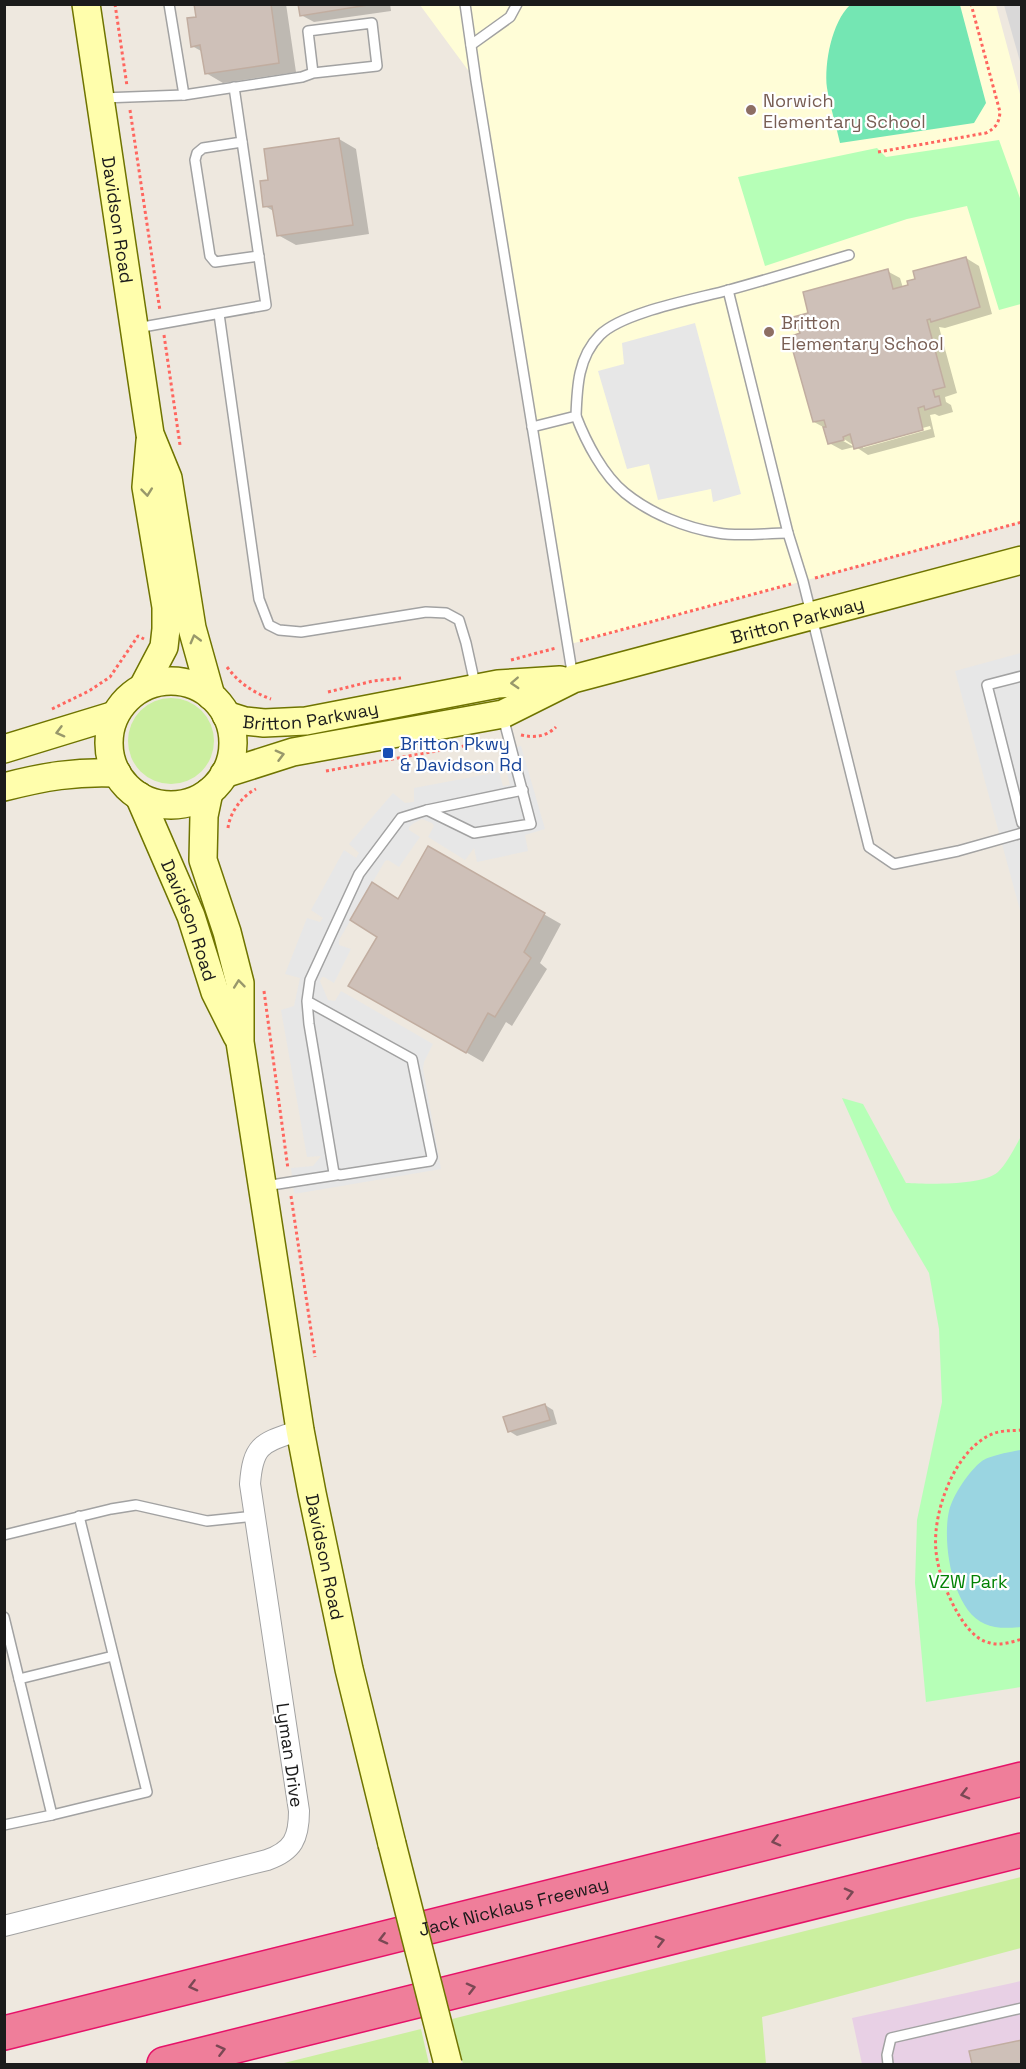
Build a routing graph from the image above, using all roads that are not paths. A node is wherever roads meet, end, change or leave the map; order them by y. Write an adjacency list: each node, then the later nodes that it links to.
1 (86, 4): 9 (main road, Davidson Road)
2 (169, 4): 8 (lane)
3 (465, 4): 5 (lane)
4 (517, 4): 5 (lane)
5 (471, 45): 17 (lane)
6 (313, 73): 6 (lane); 7 (lane)
7 (234, 87): 8 (lane); 10 (lane)
8 (184, 95): 9 (lane)
9 (99, 99): 15 (main road, Davidson Road)
10 (242, 142): 12 (lane); 12 (lane)
11 (849, 255): 13 (lane)
12 (259, 256): 14 (lane)
13 (728, 290): 16 (lane); 19 (lane)
14 (219, 314): 15 (lane); 25 (lane)
15 (134, 328): 18 (main road, Davidson Road)
16 (576, 416): 17 (lane); 19 (lane)
17 (532, 428): 23 (lane)
18 (150, 434): 24 (main road, Davidson Road, one-way to 24); 26 (main road, Davidson Road, one-way to 18)
19 (788, 532): 21 (lane)
20 (1022, 560): 21 (main road, Britton Parkway)
21 (811, 616): 23 (main road, Britton Parkway); 37 (lane)
22 (1022, 676): 36 (lane)
23 (573, 680): 25 (main road, Britton Parkway, one-way to 25); 27 (main road, Britton Parkway)
24 (143, 687): 26 (main road); 28 (main road)
25 (476, 688): 26 (main road, Britton Parkway)
26 (219, 706): 31 (main road)
27 (502, 714): 31 (main road, Britton Parkway, one-way to 27); 33 (lane)
28 (115, 715): 29 (main road, one-way to 29); 30 (main road)
29 (4, 749)
30 (117, 773): 32 (main road); 34 (main road)
31 (217, 783): 34 (main road); 39 (main road, Davidson Road, one-way to 31)
32 (4, 787)
33 (523, 790): 35 (lane); 35 (lane)
34 (139, 796): 39 (main road, Davidson Road)
35 (427, 810): 38 (lane)
36 (1022, 823)
37 (1022, 833)
38 (307, 1001): 40 (lane); 40 (lane)
39 (240, 1042): 41 (main road, Davidson Road)
40 (336, 1175): 41 (lane)
41 (262, 1186): 42 (main road, Davidson Road)
42 (300, 1430): 44 (street, Lyman Drive); 57 (main road, Davidson Road, bridge)
43 (79, 1516): 44 (lane); 45 (lane); 47 (lane)
44 (255, 1516): 53 (street, Lyman Drive)
45 (4, 1535)
46 (4, 1617): 48 (lane)
47 (113, 1656): 48 (lane); 50 (lane)
48 (19, 1679): 50 (lane)
49 (1022, 1779): 55 (highway, Jack Nicklaus Freeway, one-way to 55)
50 (52, 1815): 51 (lane)
51 (4, 1825)
52 (1022, 1850): 56 (highway, one-way to 52)
53 (4, 1926)
54 (1022, 2008): 58 (lane)
55 (4, 2033)
56 (164, 2064)
57 (448, 2064)
58 (888, 2064)

